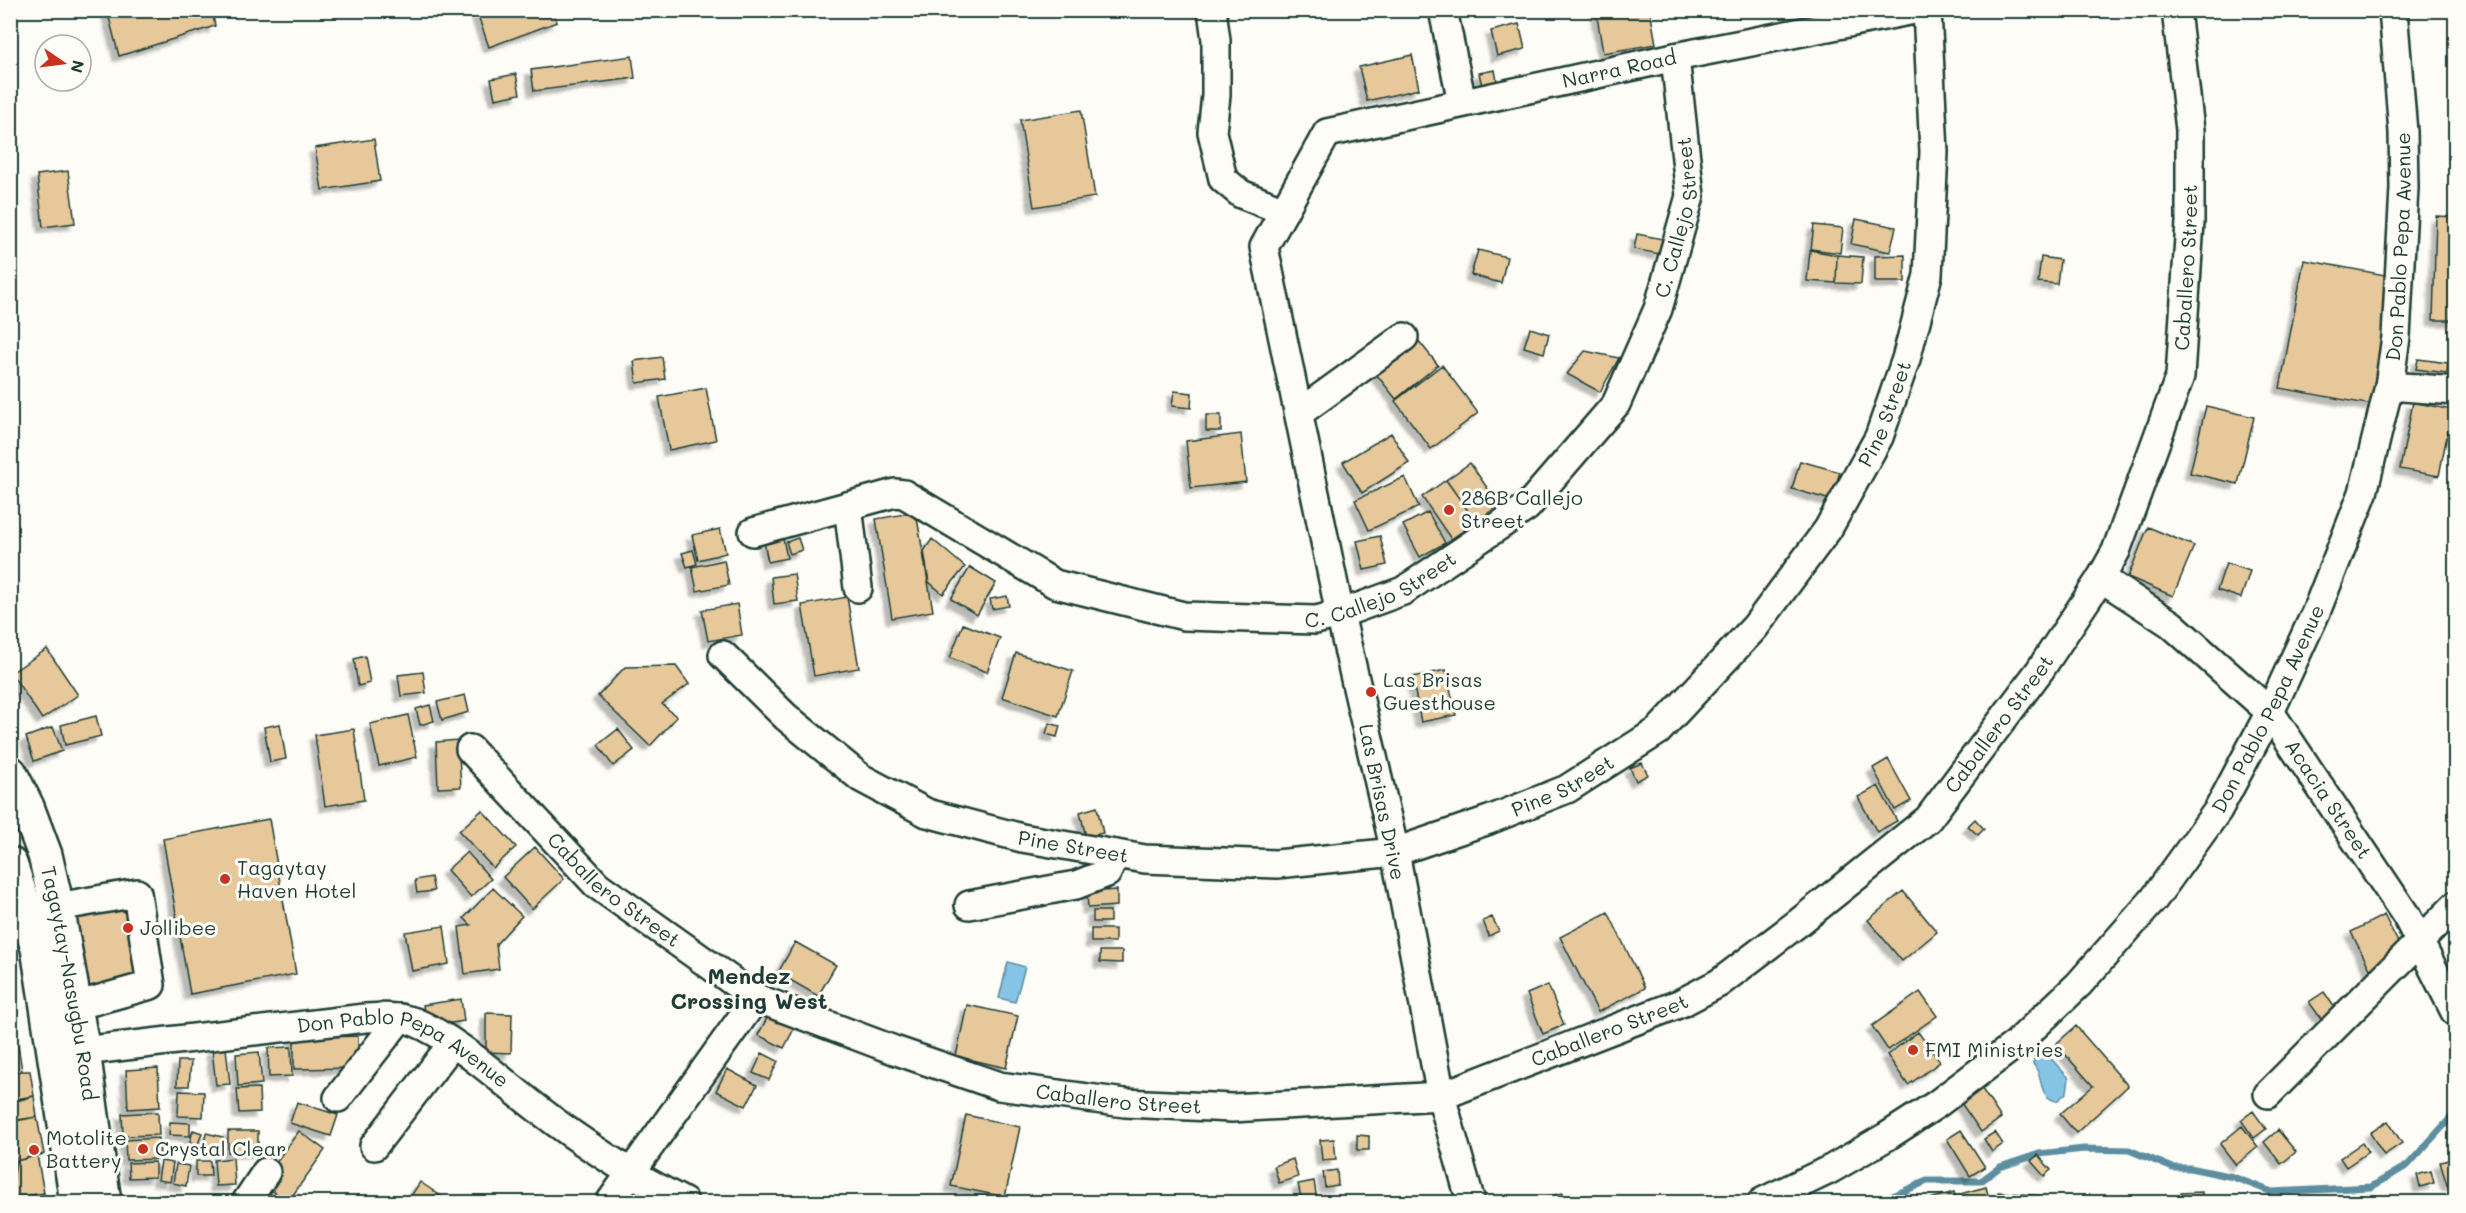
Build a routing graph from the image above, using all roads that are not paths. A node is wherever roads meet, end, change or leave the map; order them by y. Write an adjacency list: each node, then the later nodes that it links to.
1 (1212, 10): 10 (street)
2 (1443, 10): 8 (street)
3 (1914, 10): 7 (street, Narra Road)
4 (1927, 10): 24 (street, Pine Street)
5 (2176, 10): 17 (street, Caballero Street)
6 (2392, 10): 12 (street, Don Pablo Pepa Avenue)
7 (1676, 57): 8 (street, Narra Road); 19 (street, C. Callejo Street)
8 (1462, 103): 9 (street, Narra Road)
9 (1327, 133): 10 (street, Las Brisas Drive)
10 (1284, 211): 14 (street, Las Brisas Drive)
11 (1404, 337): 14 (street)
12 (2389, 386): 13 (street); 21 (street, Don Pablo Pepa Avenue)
13 (2456, 391)
14 (1299, 413): 19 (street, Las Brisas Drive)
15 (848, 506): 16 (street, C. Callejo Street); 18 (street); 19 (street, C. Callejo Street)
16 (753, 532)
17 (2101, 578): 21 (street, Acacia Street); 39 (street, Caballero Street)
18 (858, 588)
19 (1340, 614): 24 (street, Las Brisas Drive)
20 (723, 655): 25 (street, Pine Street)
21 (2270, 711): 31 (street, Acacia Street); 50 (street, Don Pablo Pepa Avenue)
22 (470, 749): 32 (street, Caballero Street)
23 (10, 772): 29 (main road, Tagaytay-Nasugbu Road)
24 (1395, 852): 25 (street, Pine Street); 39 (street, Las Brisas Drive)
25 (1116, 854): 27 (street)
26 (10, 864): 44 (main road, Tagaytay-Nasugbu Road)
27 (969, 905)
28 (2456, 905): 31 (street)
29 (57, 907): 33 (main road, Tagaytay-Nasugbu Road); 33 (street)
30 (10, 921): 45 (main road)
31 (2420, 940): 34 (street, Acacia Street); 38 (street)
32 (756, 998): 39 (street, Caballero Street); 43 (street)
33 (75, 1006): 37 (main road, Tagaytay-Nasugbu Road)
34 (2455, 1012)
35 (400, 1018): 36 (street, Don Pablo Pepa Avenue); 37 (street, Don Pablo Pepa Avenue); 40 (street)
36 (452, 1044): 41 (street); 43 (street, Don Pablo Pepa Avenue)
37 (83, 1051): 44 (main road, Tagaytay-Nasugbu Road)
38 (2268, 1094)
39 (1441, 1096): 49 (street, Las Brisas Drive)
40 (338, 1098)
41 (374, 1146)
42 (266, 1173): 46 (street)
43 (632, 1173): 47 (street); 48 (street, Don Pablo Pepa Avenue)
44 (102, 1202)
45 (58, 1203)
46 (246, 1203)
47 (610, 1203)
48 (684, 1203)
49 (1471, 1203)
50 (1762, 1203)

